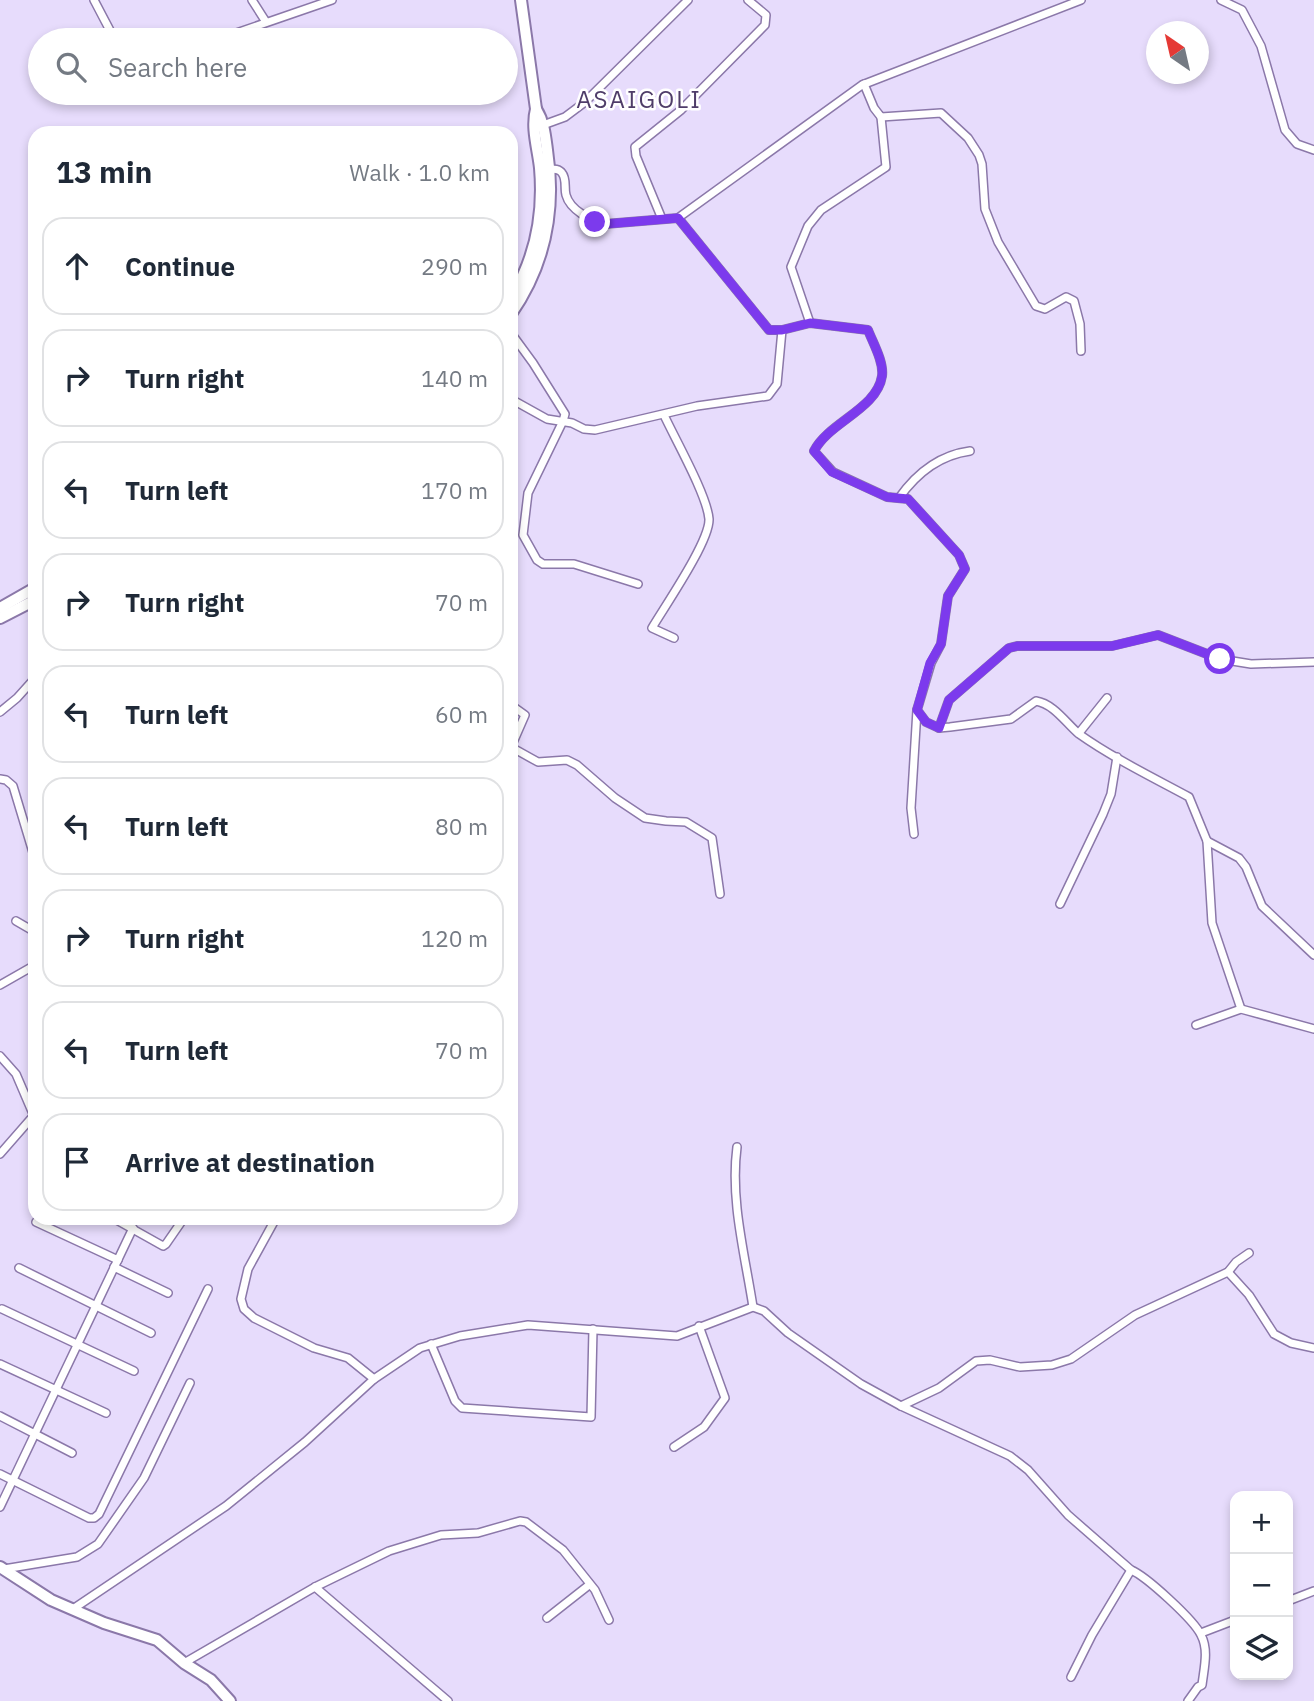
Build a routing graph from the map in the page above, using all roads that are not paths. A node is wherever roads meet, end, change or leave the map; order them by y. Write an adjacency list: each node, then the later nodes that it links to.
1 (94, 0): 10 (street)
2 (253, 0): 9 (street)
3 (332, 0): 9 (street)
4 (521, 0): 13 (main road)
5 (688, 0): 15 (street)
6 (748, 0): 19 (street)
7 (1081, 0): 12 (street)
8 (1221, 0): 16 (street)
9 (266, 22): 11 (street)
10 (109, 28)
11 (249, 28)
12 (864, 84): 14 (street); 18 (street)
13 (536, 109): 15 (main road); 17 (main road)
14 (881, 117): 22 (street); 25 (street)
15 (543, 125): 17 (main road)
16 (1314, 150)
17 (545, 169): 19 (street); 20 (main road); 21 (main road)
18 (678, 218): 19 (street); 23 (street)
19 (662, 219)
20 (518, 284)
21 (518, 303)
22 (810, 323): 23 (street); 30 (street)
23 (782, 330): 27 (street)
24 (518, 343): 28 (street)
25 (1081, 351)
26 (518, 403): 28 (street)
27 (664, 415): 28 (street); 36 (street)
28 (564, 421): 31 (street)
29 (970, 451): 30 (street)
30 (899, 498): 41 (street)
31 (638, 584)
32 (28, 592): 34 (main road)
33 (28, 604): 35 (main road)
34 (0, 608)
35 (0, 618)
36 (674, 638)
37 (1314, 662): 43 (street)
38 (28, 686): 42 (street)
39 (1107, 698): 45 (street)
40 (518, 710): 44 (street)
41 (917, 710): 43 (street); 49 (street)
42 (0, 712)
43 (939, 728): 45 (street)
44 (518, 731)
45 (1079, 733): 47 (street)
46 (518, 751): 52 (street)
47 (1117, 757): 51 (street); 53 (street)
48 (0, 779): 50 (street)
49 (914, 834)
50 (28, 836)
51 (1206, 841): 56 (street); 59 (street)
52 (720, 894)
53 (1060, 904)
54 (16, 921): 55 (street)
55 (28, 928)
56 (1314, 955)
57 (28, 969): 58 (street)
58 (0, 985)
59 (1241, 1009): 60 (street); 61 (street)
60 (1196, 1025)
61 (1314, 1029)
62 (0, 1056): 63 (street)
63 (28, 1101)
64 (28, 1122): 66 (street)
65 (737, 1147): 79 (street)
66 (0, 1154)
67 (42, 1225): 73 (street)
68 (127, 1225): 71 (street)
69 (179, 1225): 71 (street)
70 (272, 1225): 89 (street)
71 (133, 1228): 73 (street)
72 (1249, 1253): 75 (street)
73 (116, 1263): 77 (street); 78 (street)
74 (19, 1268): 78 (street)
75 (1228, 1272): 86 (street); 92 (street)
76 (208, 1289): 99 (street)
77 (168, 1293)
78 (96, 1305): 83 (street); 85 (street)
79 (753, 1307): 81 (street); 92 (street)
80 (2, 1309): 85 (street)
81 (699, 1326): 82 (street); 96 (street)
82 (593, 1329): 84 (street); 84 (street)
83 (152, 1333)
84 (431, 1344): 89 (street)
85 (77, 1345): 88 (street); 91 (street)
86 (1314, 1348)
87 (0, 1364): 91 (street)
88 (134, 1371)
89 (374, 1379): 107 (street)
90 (190, 1383): 101 (street)
91 (56, 1390): 93 (street); 95 (street)
92 (901, 1406): 102 (street)
93 (106, 1413)
94 (0, 1416): 95 (street)
95 (35, 1434): 97 (street); 99 (street)
96 (674, 1447)
97 (72, 1453)
98 (0, 1474): 99 (street)
99 (12, 1481): 100 (street)
100 (0, 1507)
101 (2, 1568): 107 (main road)
102 (1131, 1570): 111 (street); 113 (street)
103 (589, 1585): 104 (street); 108 (street); 109 (street)
104 (314, 1587): 112 (street); 115 (street)
105 (1314, 1591): 106 (street)
106 (1293, 1599)
107 (73, 1609): 112 (main road)
108 (547, 1618)
109 (608, 1620)
110 (1230, 1622): 111 (street)
111 (1201, 1633): 116 (street)
112 (184, 1663): 114 (main road)
113 (1071, 1677)
114 (230, 1701)
115 (448, 1701)
116 (1188, 1701)

